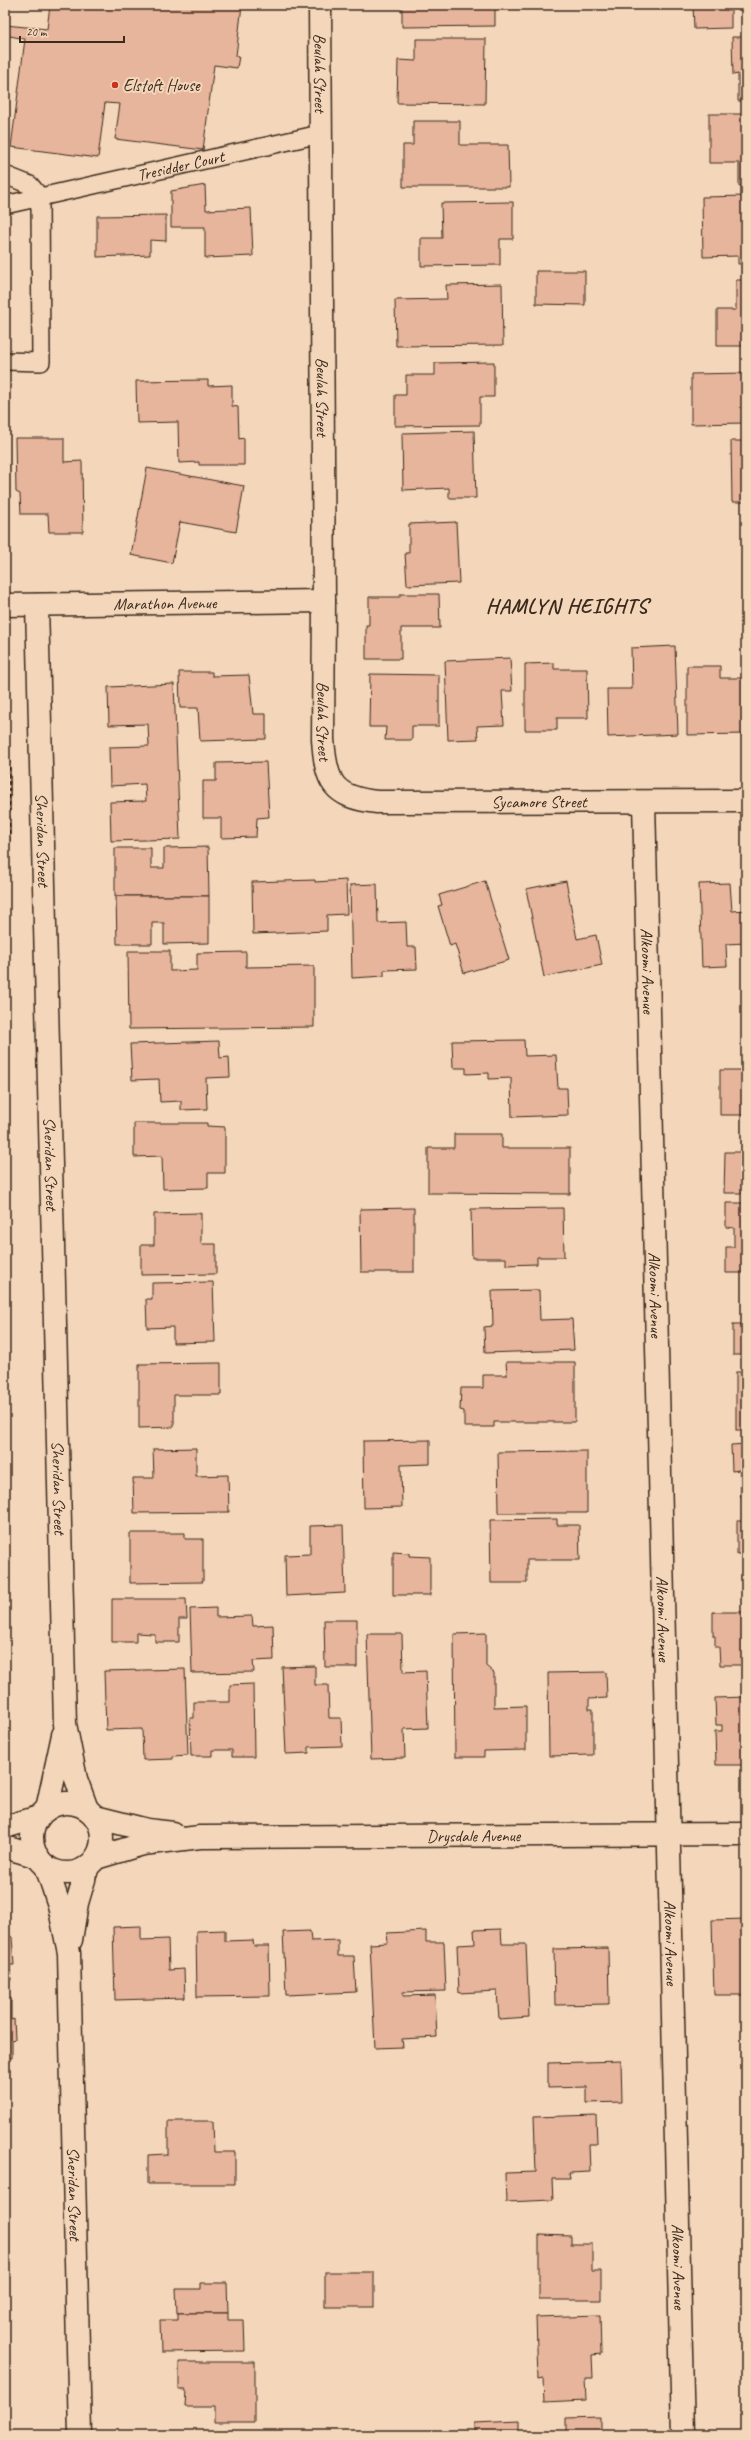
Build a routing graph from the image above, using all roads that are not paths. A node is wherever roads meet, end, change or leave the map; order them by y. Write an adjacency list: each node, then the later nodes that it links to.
1 (320, 5): 2 (street, Beulah Street)
2 (320, 134): 4 (lane, Tresidder Court); 7 (street, Beulah Street)
3 (5, 175): 4 (lane)
4 (40, 197): 5 (lane, Tresidder Court); 6 (lane)
5 (5, 205)
6 (5, 362)
7 (324, 601): 9 (street, Marathon Avenue); 10 (street, Beulah Street)
8 (5, 605): 9 (street, Marathon Avenue)
9 (37, 605): 13 (street, Sheridan Street)
10 (335, 788): 12 (street, Sycamore Street)
11 (746, 801): 12 (street, Sycamore Street)
12 (644, 802): 17 (street, Alkoomi Avenue)
13 (65, 1724): 14 (street, Sheridan Street); 15 (street, Sheridan Street)
14 (43, 1813): 15 (street); 16 (street); 21 (street)
15 (91, 1813): 19 (street, Drysdale Avenue); 22 (street)
16 (5, 1827)
17 (669, 1834): 18 (street, Drysdale Avenue); 19 (street, Drysdale Avenue); 25 (street, Alkoomi Avenue)
18 (746, 1834)
19 (200, 1836): 22 (street, Drysdale Avenue)
20 (5, 1847): 21 (street)
21 (42, 1862): 22 (street); 23 (street, Sheridan Street)
22 (92, 1862): 23 (street, Sheridan Street)
23 (69, 1953): 24 (street, Sheridan Street)
24 (80, 2435)
25 (683, 2435)

